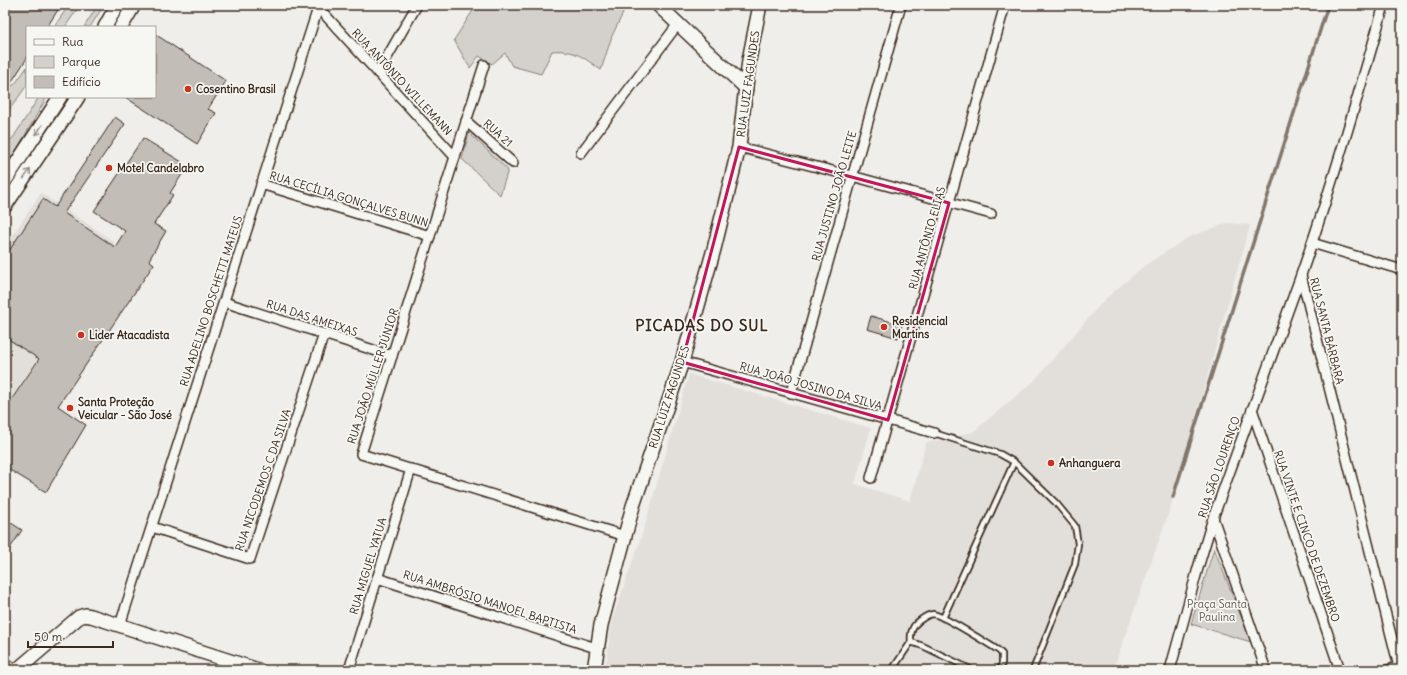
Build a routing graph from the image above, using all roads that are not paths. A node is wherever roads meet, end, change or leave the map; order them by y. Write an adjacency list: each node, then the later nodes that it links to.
1 (117, 5): 11 (main road)
2 (134, 5): 12 (main road)
3 (418, 5): 14 (street)
4 (760, 5): 15 (main road, RUA LUIZ FAGUNDES)
5 (900, 5): 23 (street, RUA JUSTINO JOÃO LEITE)
6 (1005, 5): 26 (street, RUA ANTÔNIO ELIAS)
7 (1384, 5): 30 (street, RUA SANTA BÁRBARA)
8 (318, 6): 14 (street, RUA ANTÔNIO WILLEMANN); 25 (street, RUA ADELINO BOSCHETTI MATEUS)
9 (660, 6): 10 (main road)
10 (678, 24): 15 (main road); 20 (street)
11 (105, 26)
12 (122, 26)
13 (484, 65): 18 (street, RUA JOÃO MÜLLER JÚNIOR)
14 (378, 73): 21 (street, RUA ANTÔNIO WILLEMANN)
15 (746, 88): 19 (main road, RUA LUIZ FAGUNDES)
16 (59, 98): 24 (main road, one-way to 24)
17 (77, 98): 27 (main road, one-way to 17)
18 (466, 121): 21 (street, RUA JOÃO MÜLLER JÚNIOR); 22 (street, RUA 21)
19 (739, 147): 23 (street); 36 (main road, RUA LUIZ FAGUNDES)
20 (581, 153)
21 (455, 157): 29 (street, RUA JOÃO MÜLLER JÚNIOR)
22 (513, 162)
23 (852, 176): 26 (street); 37 (street, RUA JUSTINO JOÃO LEITE)
24 (5, 181)
25 (261, 184): 29 (street, RUA CECÍLIA GONÇALVES BUNN); 33 (street, RUA ADELINO BOSCHETTI MATEUS)
26 (949, 203): 28 (street); 39 (street, RUA ANTÔNIO ELIAS)
27 (5, 206)
28 (991, 214)
29 (430, 236): 35 (street, RUA JOÃO MÜLLER JÚNIOR)
30 (1312, 243): 31 (street); 32 (street, RUA SANTA BÁRBARA)
31 (1402, 270)
32 (1301, 276): 38 (street, RUA SÃO LOURENÇO); 53 (street, RUA SANTA BÁRBARA)
33 (224, 302): 34 (street, RUA DAS AMEIXAS); 45 (street, RUA ADELINO BOSCHETTI MATEUS)
34 (324, 334): 35 (street, RUA DAS AMEIXAS); 45 (street, RUA NICODEMOS C DA SILVA)
35 (392, 356): 42 (street, RUA JOÃO MÜLLER JÚNIOR)
36 (682, 362): 37 (street, RUA JOÃO JOSINO DA SILVA); 46 (main road, RUA LUIZ FAGUNDES)
37 (791, 393): 39 (street, RUA JOÃO JOSINO DA SILVA)
38 (1252, 409): 44 (street, RUA SÃO LOURENÇO); 65 (street, RUA VINTE E CINCO DE DEZEMBRO)
39 (888, 420): 40 (street, RUA JOÃO JOSINO DA SILVA); 43 (street, RUA ANTÔNIO ELIAS)
40 (934, 433): 41 (lane)
41 (1014, 462): 48 (lane); 62 (lane)
42 (411, 470): 46 (street, RUA JOÃO MÜLLER JÚNIOR); 47 (street, RUA MIGUEL YATUA)
43 (871, 478)
44 (1214, 518): 63 (street, RUA SÃO LOURENÇO); 64 (street)
45 (152, 527): 49 (street, RUA ADELINO BOSCHETTI MATEUS)
46 (625, 536): 51 (main road, RUA LUIZ FAGUNDES)
47 (377, 578): 51 (street, RUA AMBRÓSIO MANOEL BAPTISTA); 57 (street, RUA MIGUEL YATUA)
48 (943, 618): 50 (lane); 61 (lane)
49 (120, 625): 55 (main road); 56 (main road)
50 (910, 642): 59 (lane); 60 (lane)
51 (596, 648): 58 (main road, RUA LUIZ FAGUNDES)
52 (5, 665): 54 (main road)
53 (1400, 666): 66 (street)
54 (9, 670)
55 (17, 670)
56 (258, 670)
57 (349, 670)
58 (594, 670)
59 (892, 670)
60 (972, 670)
61 (1000, 670)
62 (1033, 670)
63 (1170, 670)
64 (1266, 670)
65 (1340, 670)
66 (1387, 670)

